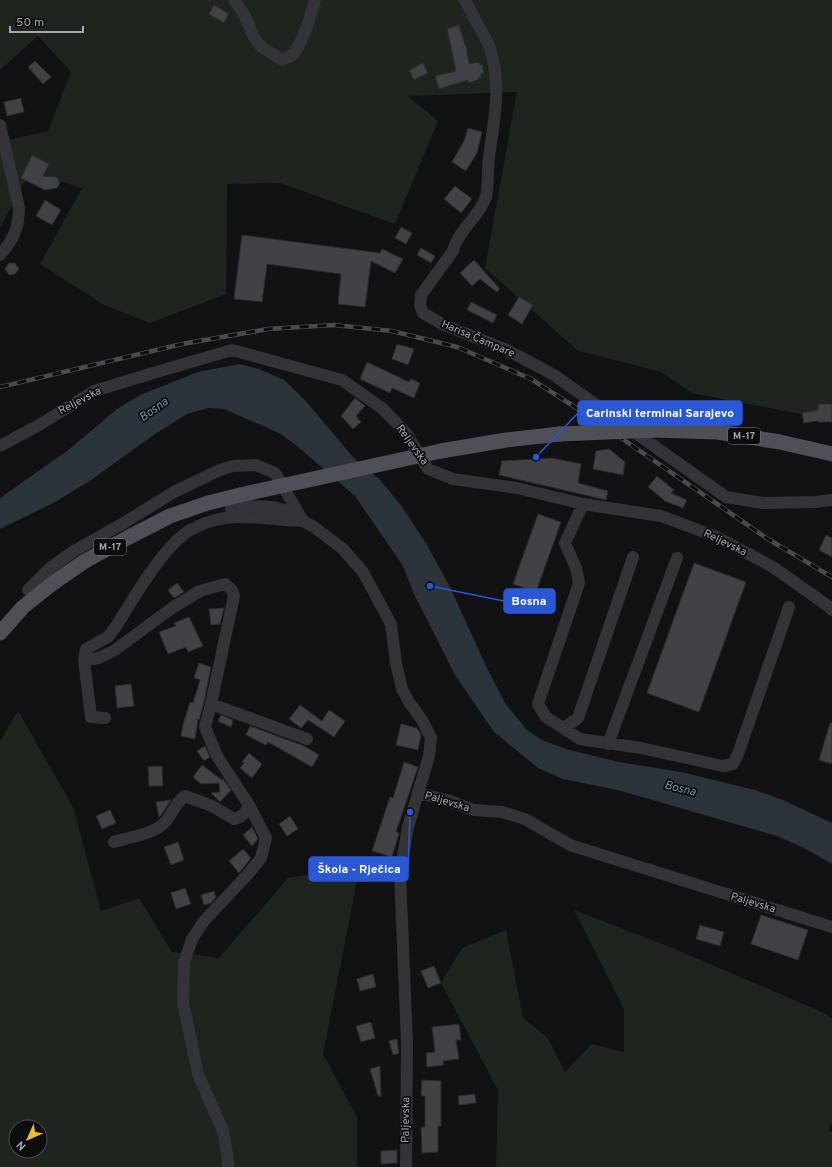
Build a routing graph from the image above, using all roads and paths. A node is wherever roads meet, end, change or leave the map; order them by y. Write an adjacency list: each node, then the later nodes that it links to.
1 (234, 0): 2 (street)
2 (315, 0)
3 (465, 0): 8 (street, Harisa Čampare)
4 (0, 125): 5 (street)
5 (0, 255)
6 (0, 446): 9 (street, Reljevska)
7 (832, 454): 17 (main road, M-17, bridge)
8 (832, 500)
9 (583, 504): 16 (street, Reljevska); 21 (street)
10 (231, 509): 11 (street)
11 (303, 521): 14 (street); 18 (street); 24 (street)
12 (633, 557): 21 (street)
13 (677, 558): 23 (street)
14 (28, 590)
15 (789, 607): 23 (street)
16 (832, 610)
17 (0, 632)
18 (84, 660): 19 (street); 20 (street)
19 (211, 704): 22 (street); 25 (street)
20 (105, 718)
21 (564, 728): 23 (street)
22 (307, 739)
23 (608, 744)
24 (418, 793): 27 (street, Paljevska); 29 (street, Paljevska)
25 (249, 805): 26 (street); 28 (street)
26 (114, 842)
27 (832, 927)
28 (228, 1167)
29 (406, 1167)

